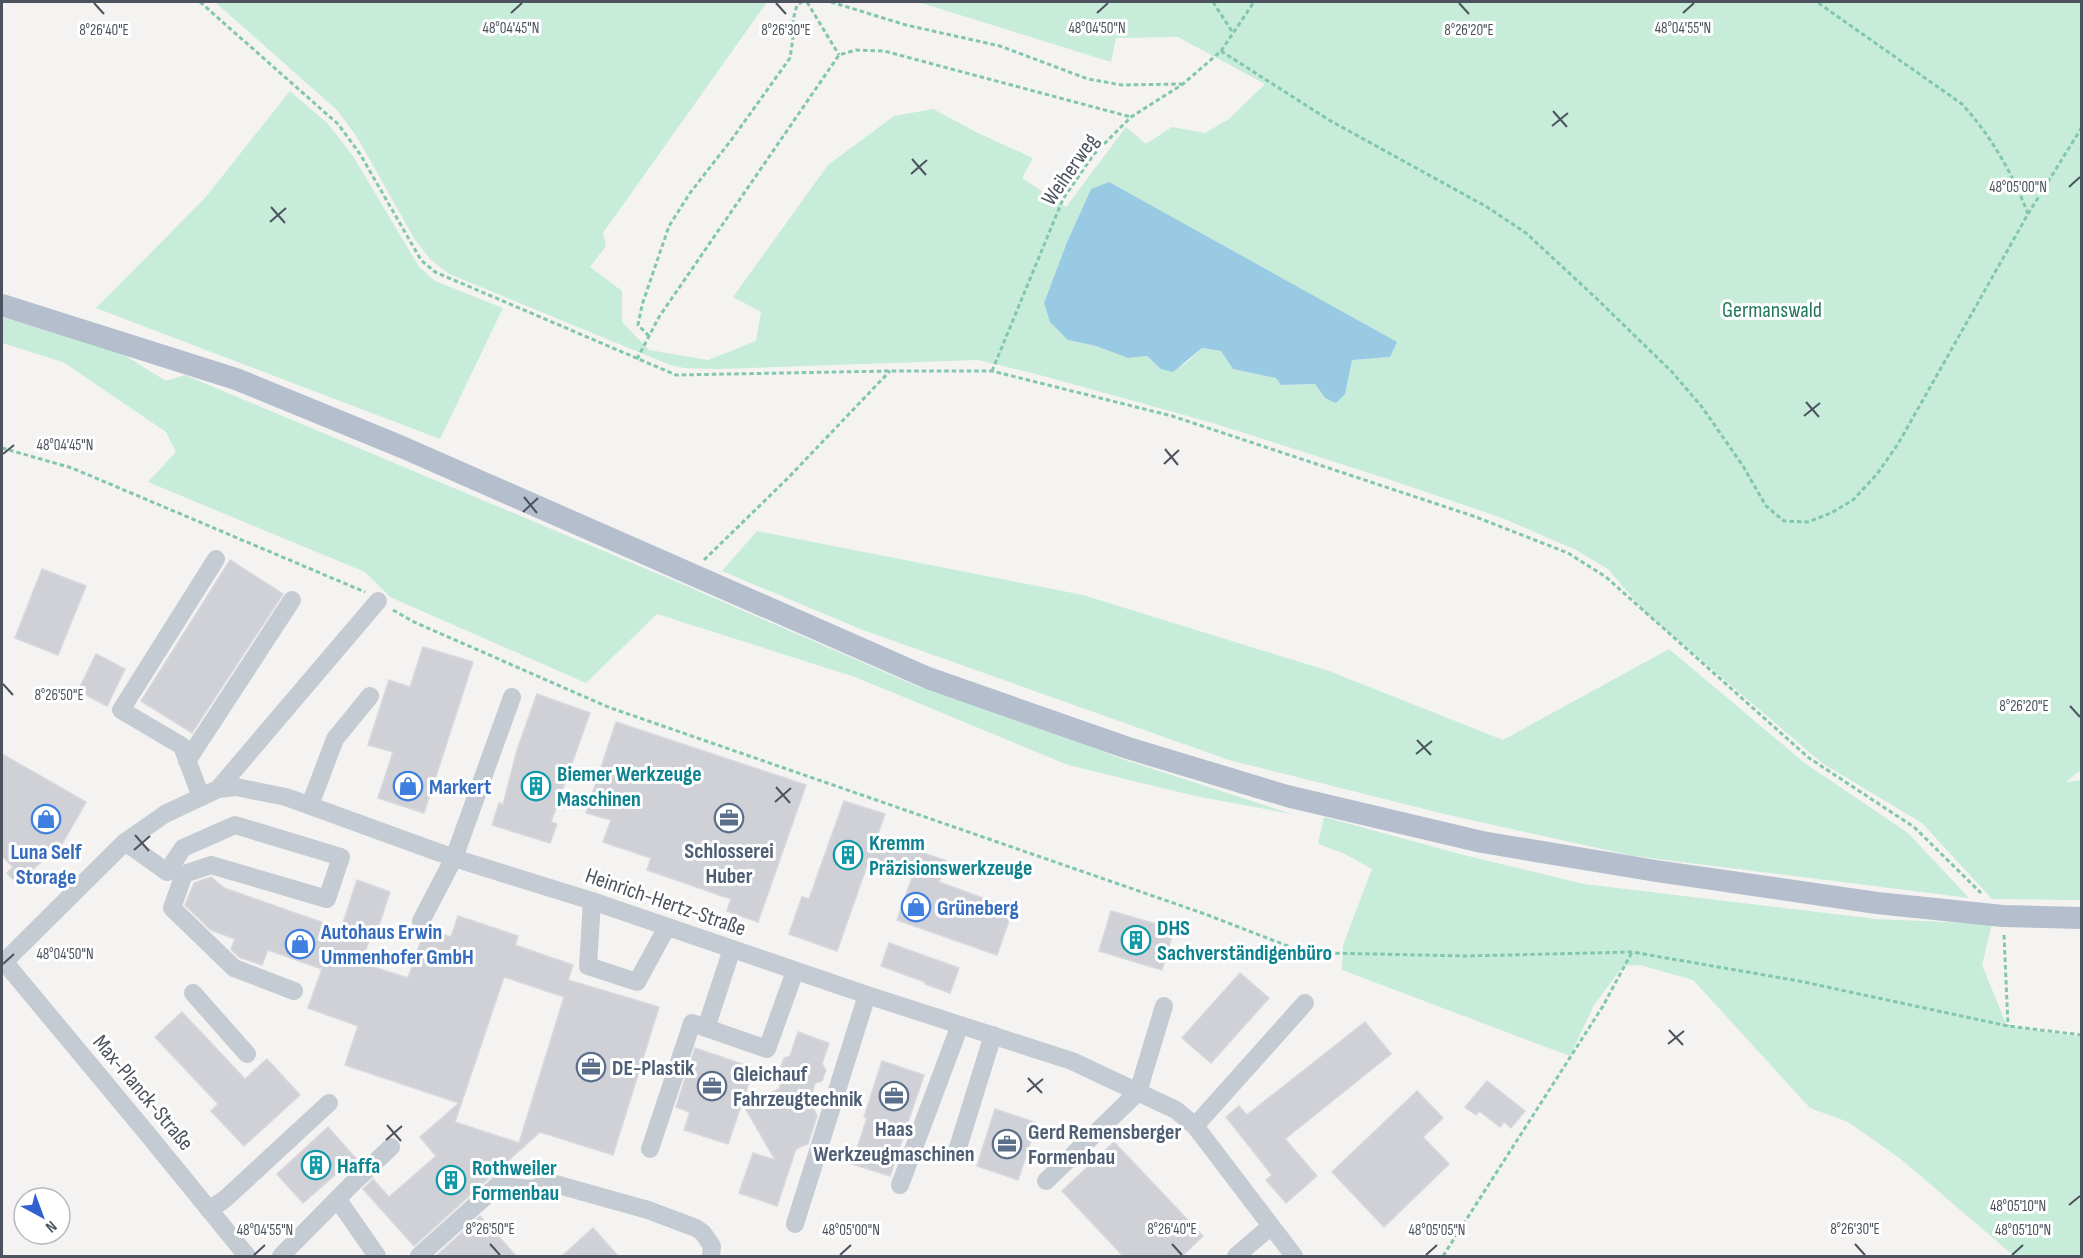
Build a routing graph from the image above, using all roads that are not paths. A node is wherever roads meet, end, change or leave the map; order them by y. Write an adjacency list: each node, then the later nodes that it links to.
1 (2, 305): 15 (main road)
2 (216, 560): 7 (street)
3 (292, 600): 7 (street)
4 (378, 601): 8 (street)
5 (370, 696): 10 (street)
6 (512, 697): 12 (street)
7 (187, 761): 9 (street)
8 (218, 789): 9 (street, Heinrich-Hertz-Straße); 10 (street, Heinrich-Hertz-Straße)
9 (201, 797): 11 (street, Heinrich-Hertz-Straße)
10 (310, 805): 12 (street, Heinrich-Hertz-Straße)
11 (125, 842): 13 (street); 19 (street, Heinrich-Hertz-Straße)
12 (454, 858): 14 (street, Heinrich-Hertz-Straße); 16 (street)
13 (174, 877): 13 (street); 21 (street)
14 (592, 901): 17 (street, Heinrich-Hertz-Straße); 17 (street)
15 (2082, 918)
16 (421, 921)
17 (667, 927): 18 (street, Heinrich-Hertz-Straße)
18 (732, 949): 20 (street, Heinrich-Hertz-Straße); 27 (street)
19 (2, 962): 39 (street, Max-Planck-Straße)
20 (795, 971): 23 (street, Heinrich-Hertz-Straße); 27 (street)
21 (294, 991)
22 (193, 993): 29 (street)
23 (867, 995): 26 (street, Heinrich-Hertz-Straße); 40 (street)
24 (1305, 1003): 32 (street)
25 (1164, 1006): 30 (street)
26 (960, 1025): 28 (street, Heinrich-Hertz-Straße); 37 (street)
27 (706, 1028): 34 (street)
28 (993, 1035): 30 (street, Heinrich-Hertz-Straße); 35 (street)
29 (247, 1054)
30 (1138, 1092): 32 (street, Heinrich-Hertz-Straße); 36 (street)
31 (329, 1103): 39 (street)
32 (1195, 1126): 41 (street, Heinrich-Hertz-Straße)
33 (391, 1147): 38 (street)
34 (650, 1149)
35 (956, 1154)
36 (1046, 1181)
37 (900, 1185)
38 (338, 1200): 43 (street); 44 (street)
39 (209, 1210): 42 (street, Max-Planck-Straße)
40 (795, 1224)
41 (1271, 1227): 47 (street); 48 (street, Heinrich-Hertz-Straße)
42 (247, 1257)
43 (281, 1257)
44 (377, 1257)
45 (419, 1257): 46 (street)
46 (711, 1257)
47 (1236, 1257)
48 (1294, 1257)

